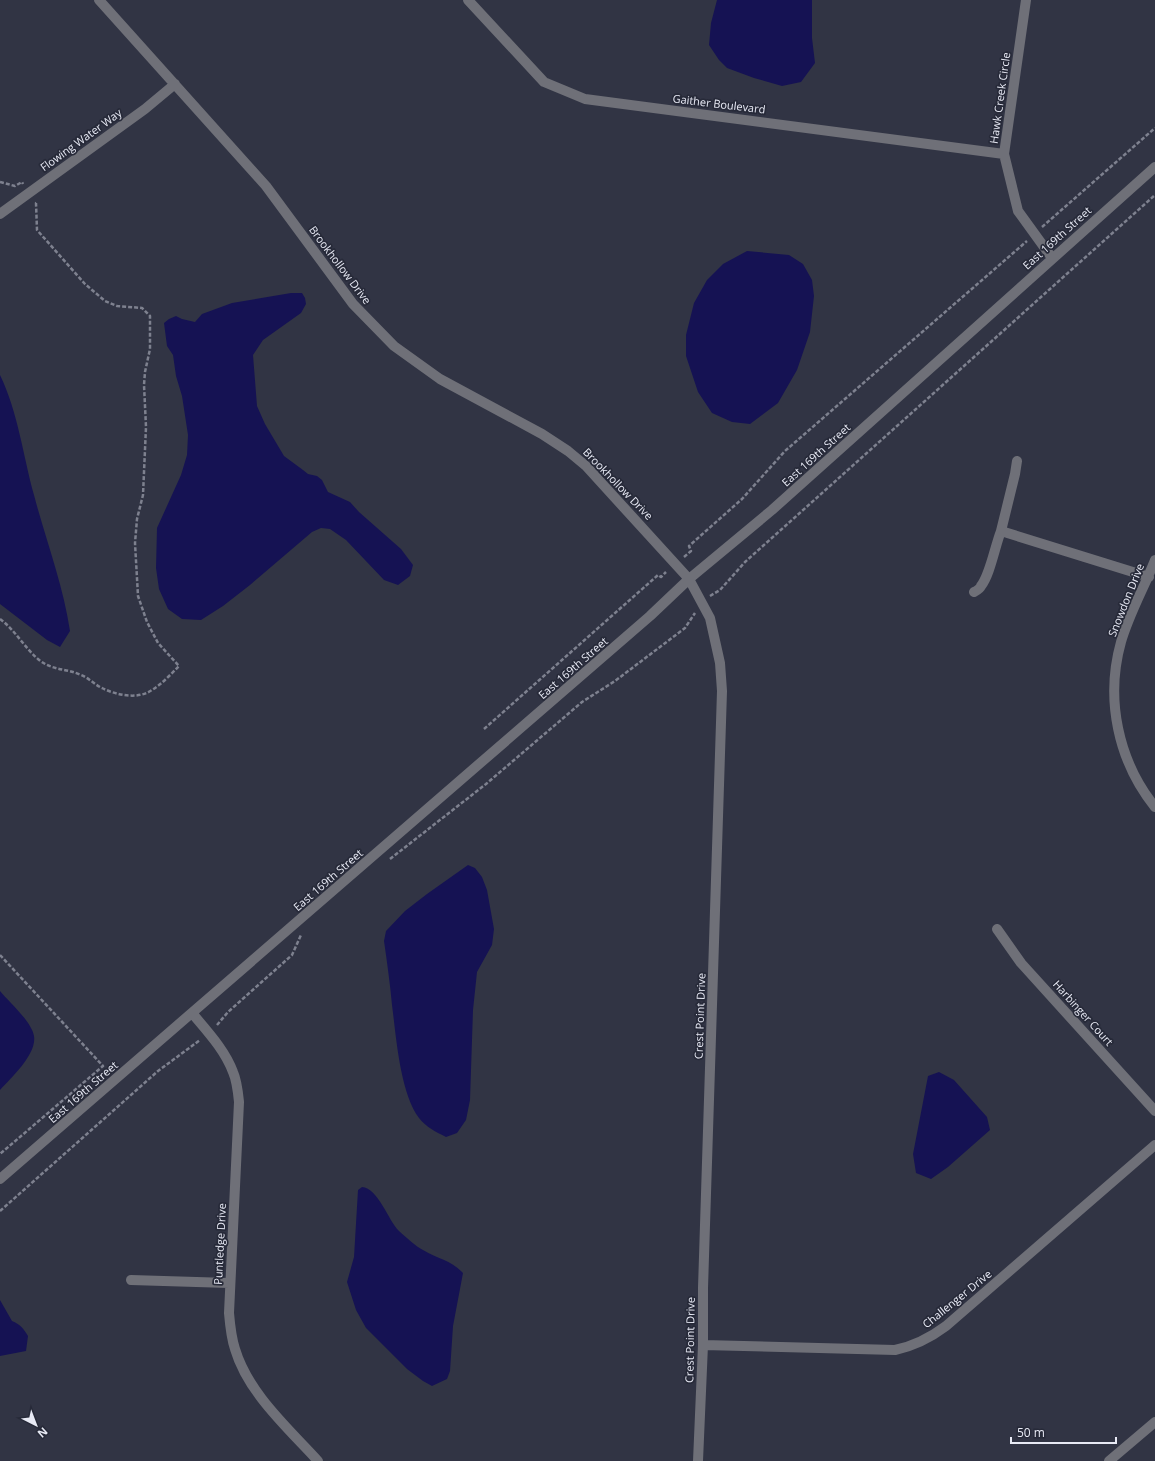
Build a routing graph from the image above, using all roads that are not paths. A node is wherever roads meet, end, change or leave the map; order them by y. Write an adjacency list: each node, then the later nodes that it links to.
1 (99, 0): 4 (street, Brookhollow Drive)
2 (468, 0): 5 (street, Gaither Boulevard)
3 (1026, 0): 5 (street, Hawk Creek Circle)
4 (175, 84): 7 (street, Flowing Water Way); 13 (street, Brookhollow Drive)
5 (1004, 154): 8 (street, Hawk Creek Circle)
6 (1155, 167): 8 (street, East 169th Street)
7 (0, 214)
8 (1052, 258): 13 (street, East 169th Street)
9 (1017, 461): 10 (street)
10 (1001, 531): 12 (street); 14 (street)
11 (1155, 560): 12 (street, Snowdon Drive)
12 (1149, 577): 15 (street, Snowdon Drive)
13 (689, 579): 17 (street, East 169th Street); 23 (street, Crest Point Drive)
14 (974, 592)
15 (1155, 807)
16 (997, 928): 18 (street, Harbinger Court)
17 (192, 1013): 20 (street, East 169th Street); 22 (street, Puntledge Drive)
18 (1155, 1111)
19 (1155, 1145): 23 (street, Challenger Drive)
20 (0, 1180)
21 (132, 1280): 22 (street)
22 (229, 1283): 25 (street, Puntledge Drive)
23 (703, 1345): 26 (street, Crest Point Drive)
24 (1155, 1422): 27 (street)
25 (318, 1461)
26 (698, 1461)
27 (1109, 1461)

